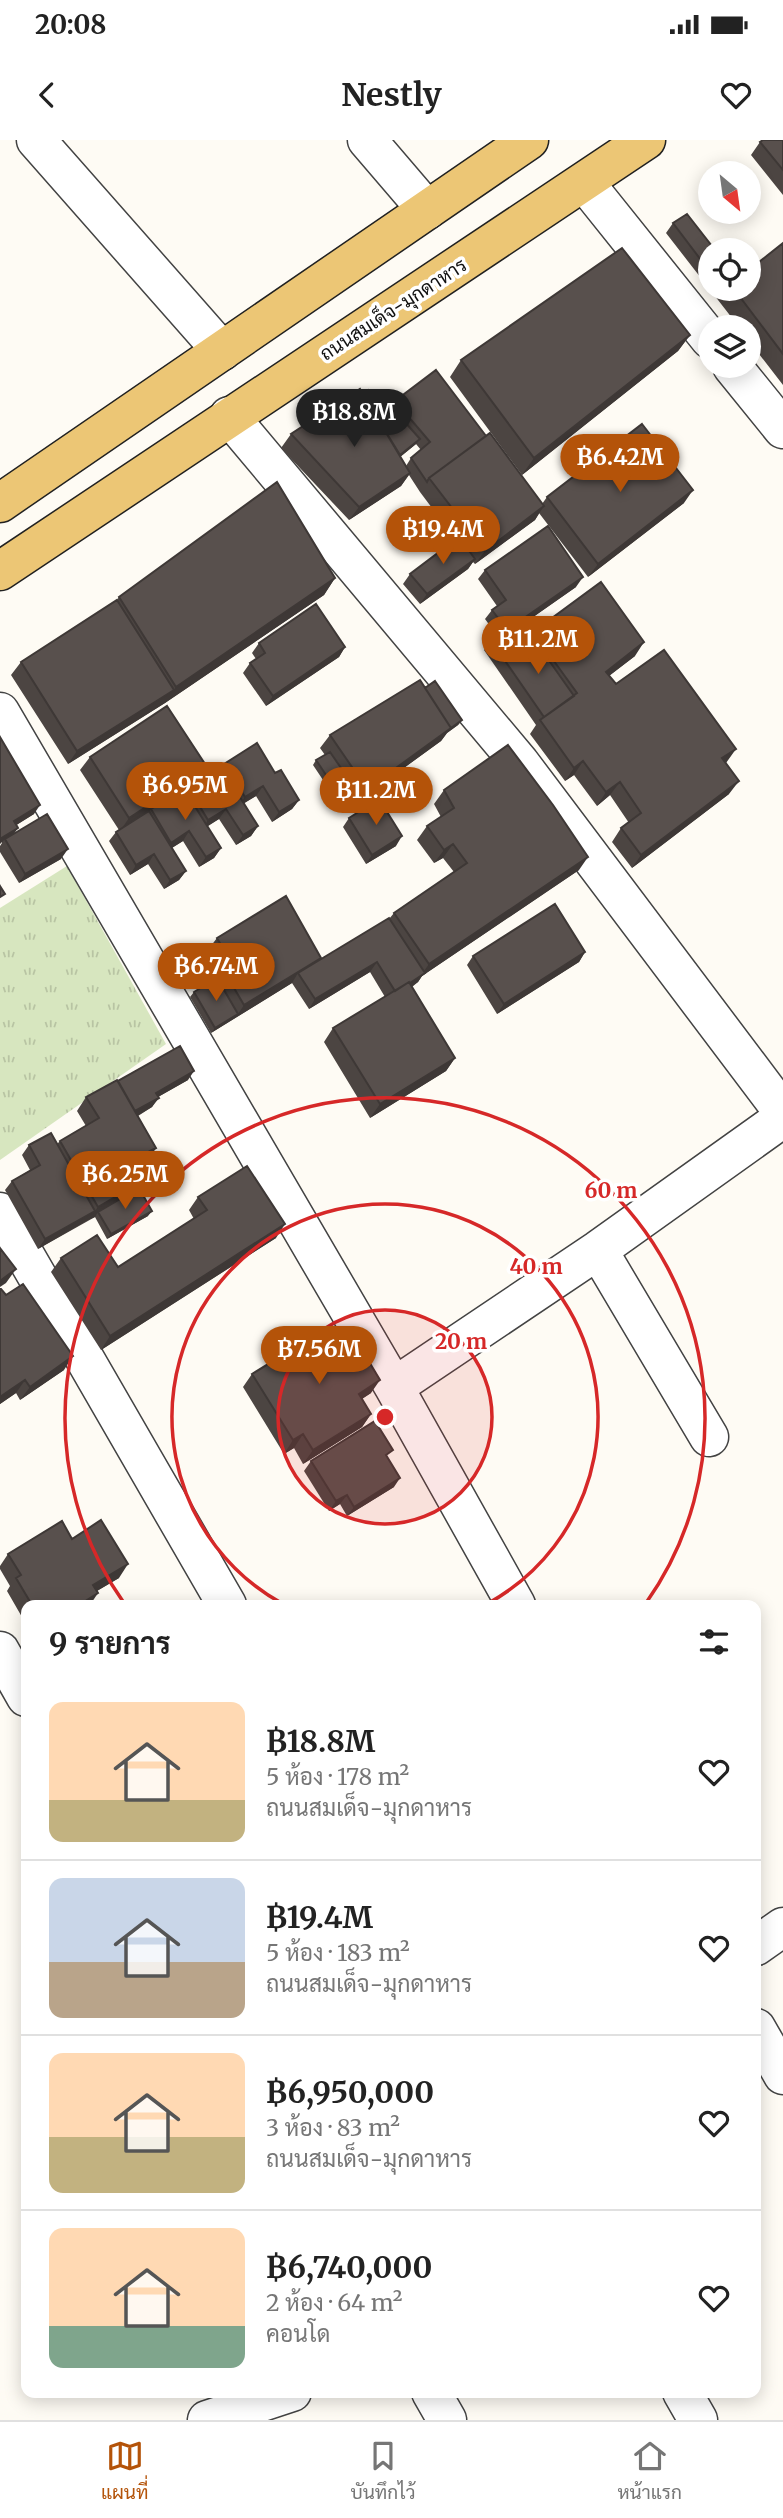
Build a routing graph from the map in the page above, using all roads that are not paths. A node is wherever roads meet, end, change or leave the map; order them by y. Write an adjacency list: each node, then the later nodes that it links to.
1 (36, 140): 8 (street)
2 (367, 140): 6 (street)
3 (529, 140): 6 (main road)
4 (646, 140): 5 (main road, ถนนสมเด็จ-มุกดาหาร)
5 (585, 183): 7 (street); 10 (main road, ถนนสมเด็จ-มุกดาหาร)
6 (427, 210): 8 (main road)
7 (698, 324)
8 (222, 351): 12 (main road)
9 (742, 378): 11 (street)
10 (229, 416): 13 (main road, ถนนสมเด็จ-มุกดาหาร); 15 (street)
11 (783, 429)
12 (0, 503)
13 (0, 571)
14 (0, 712): 19 (street)
15 (783, 1112)
16 (783, 1118): 18 (street)
17 (0, 1212): 21 (street)
18 (597, 1250): 19 (street); 20 (street)
19 (394, 1387): 22 (street)
20 (709, 1437)
21 (224, 1600)
22 (513, 1600)
23 (0, 1651): 24 (street)
24 (21, 1688)
25 (783, 1927): 26 (street)
26 (761, 1942)
27 (761, 2037): 28 (street)
28 (783, 2075)
29 (274, 2398): 32 (street)
30 (434, 2398): 33 (street)
31 (685, 2398): 34 (street)
32 (207, 2420)
33 (447, 2420)
34 (698, 2420)

